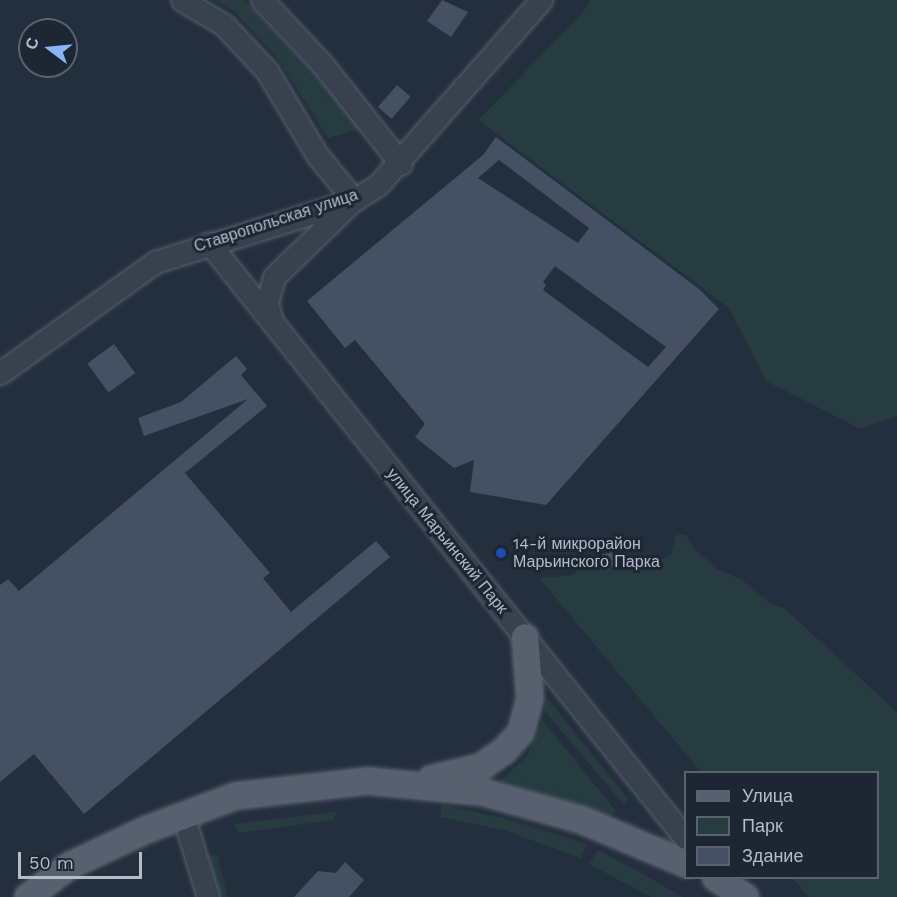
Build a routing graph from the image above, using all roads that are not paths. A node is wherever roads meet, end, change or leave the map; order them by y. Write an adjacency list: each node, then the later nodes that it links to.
1 (182, 0): 5 (street)
2 (262, 0): 4 (street)
3 (541, 0): 4 (street, Ставропольская улица)
4 (401, 164): 5 (street, Ставропольская улица)
5 (354, 200): 6 (street, Ставропольская улица); 7 (street)
6 (209, 243): 7 (street, улица Марьинский Парк); 8 (street, Ставропольская улица)
7 (273, 326): 9 (street, улица Марьинский Парк)
8 (0, 373)
9 (525, 637): 10 (main road); 12 (street, улица Марьинский Парк)
10 (410, 783): 11 (main road); 13 (main road)
11 (183, 815): 15 (main road); 16 (street)
12 (684, 836)
13 (684, 863)
14 (719, 879): 17 (main road)
15 (28, 897)
16 (208, 897)
17 (745, 897)

